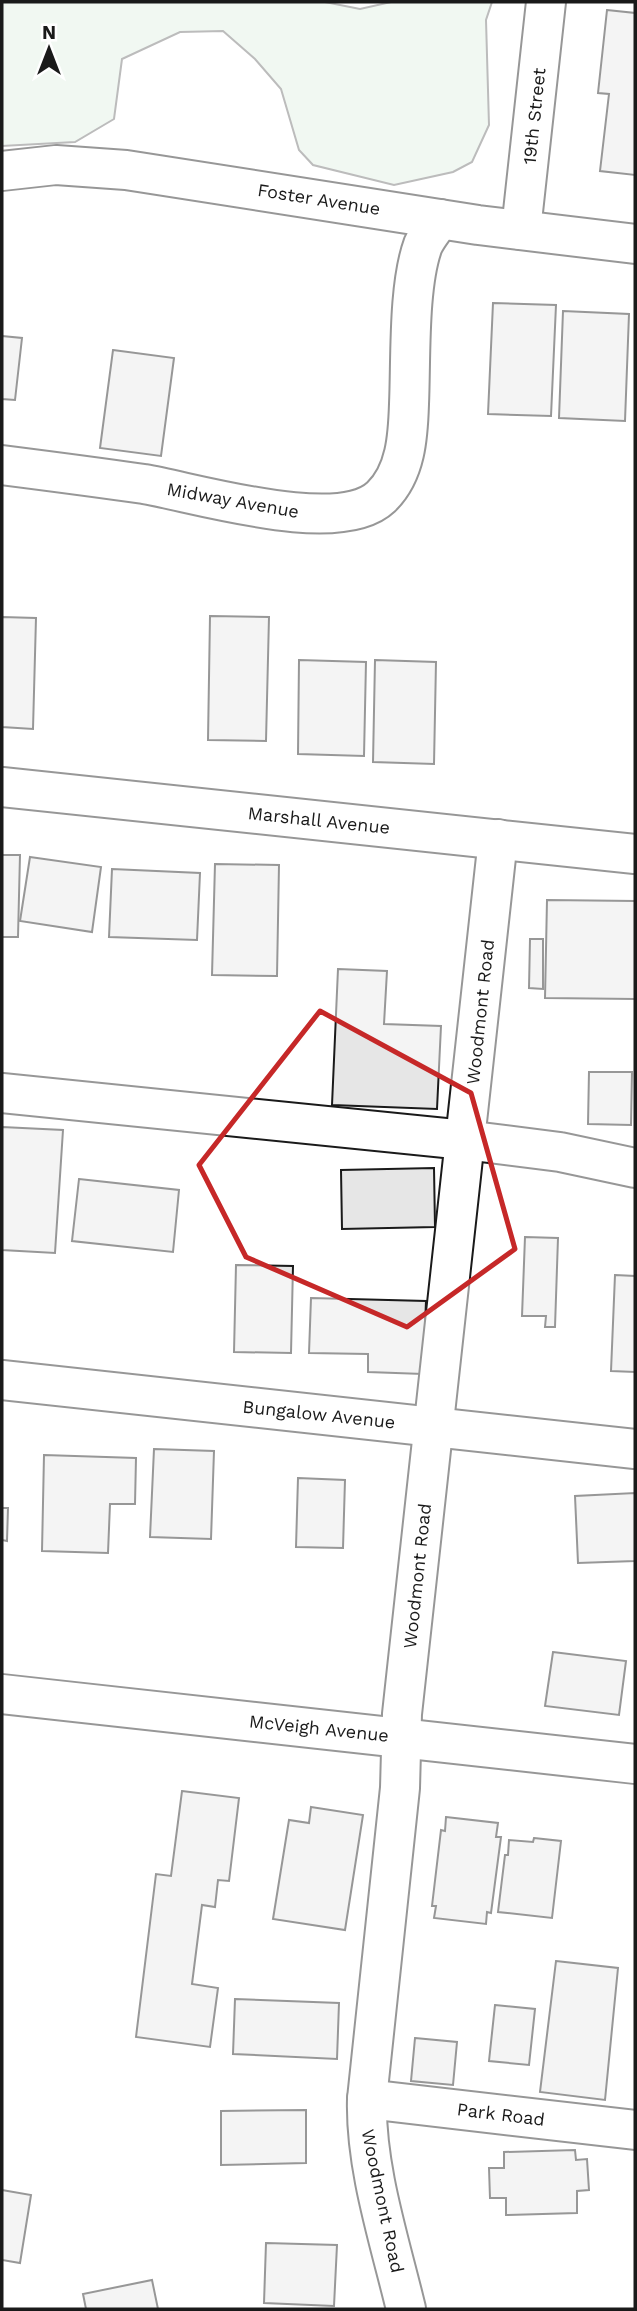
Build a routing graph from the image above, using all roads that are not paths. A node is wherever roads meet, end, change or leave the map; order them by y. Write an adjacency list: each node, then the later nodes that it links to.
1 (546, 2): 4 (street, 19th Street)
2 (2, 171): 3 (street, Foster Avenue)
3 (440, 219): 4 (street, Foster Avenue); 6 (street, Midway Avenue)
4 (521, 230): 5 (street, Foster Avenue)
5 (635, 244)
6 (2, 465)
7 (2, 787): 8 (street, Marshall Avenue)
8 (498, 839): 9 (street, Marshall Avenue); 11 (street, Woodmont Road)
9 (635, 854)
10 (2, 1093): 11 (street)
11 (466, 1140): 12 (street); 14 (street, Woodmont Road)
12 (635, 1168)
13 (2, 1380): 14 (street, Bungalow Avenue)
14 (433, 1426): 15 (street, Bungalow Avenue); 17 (street, Woodmont Road)
15 (635, 1449)
16 (2, 1693): 17 (street, McVeigh Avenue)
17 (401, 1737): 18 (street, McVeigh Avenue); 19 (street, Woodmont Road)
18 (635, 1764)
19 (367, 2099): 20 (street, Park Road); 21 (street, Woodmont Road)
20 (635, 2130)
21 (406, 2309)

